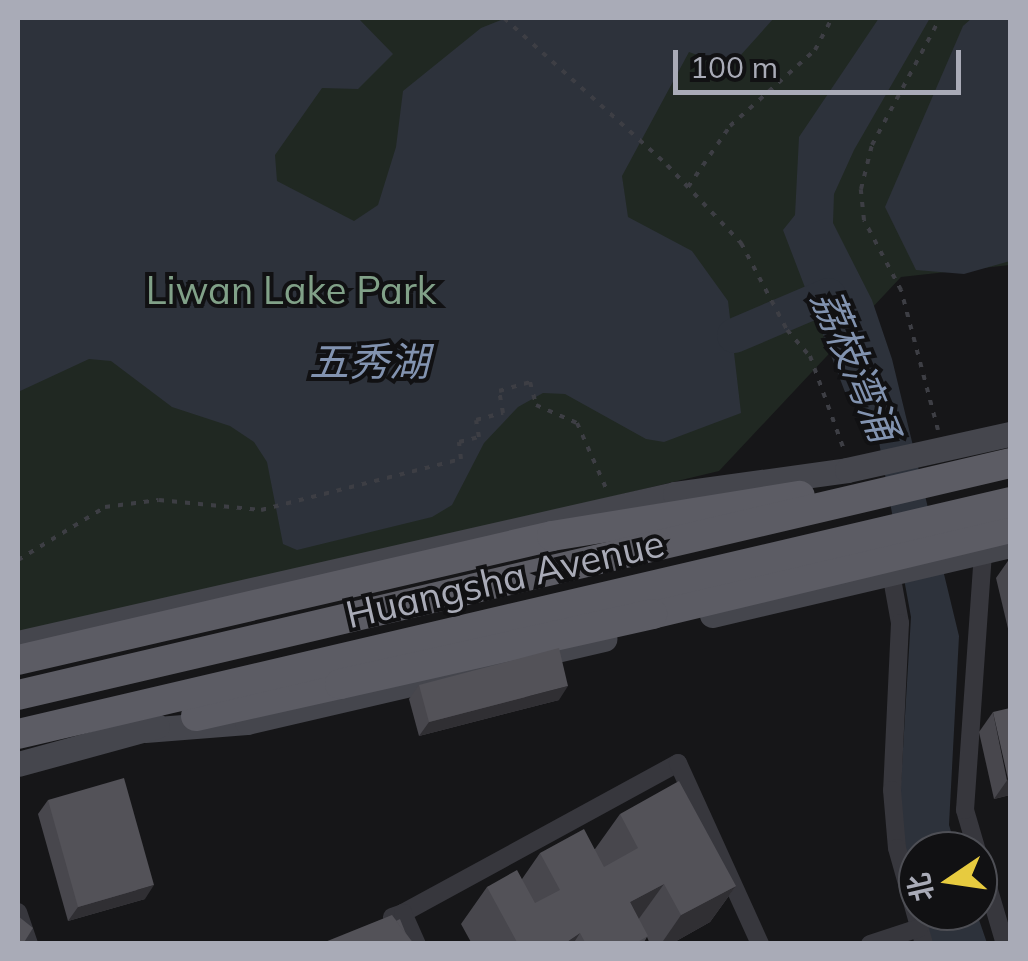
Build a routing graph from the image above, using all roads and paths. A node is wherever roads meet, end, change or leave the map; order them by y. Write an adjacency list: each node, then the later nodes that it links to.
1 (504, 18): 4 (path, bridge)
2 (832, 18): 4 (path)
3 (940, 18): 7 (path)
4 (688, 187): 8 (path)
5 (1010, 434): 7 (main road)
6 (1007, 461): 7 (highway)
7 (931, 467): 8 (highway, Huangsha Avenue); 19 (highway); 21 (highway)
8 (864, 476): 17 (main road); 21 (highway, Huangsha Avenue)
9 (608, 497): 14 (path)
10 (1010, 501): 16 (highway, Huangsha Avenue); 24 (highway)
11 (1010, 528): 22 (highway, bridge)
12 (1010, 545): 13 (main road)
13 (979, 552): 15 (main road); 26 (street)
14 (18, 560)
15 (893, 573): 18 (main road); 30 (street)
16 (561, 607): 18 (street); 20 (highway, Huangsha Avenue)
17 (18, 643)
18 (570, 648): 23 (main road)
19 (18, 660)
20 (217, 688): 22 (main road); 24 (highway, Huangsha Avenue)
21 (18, 693)
22 (196, 716): 23 (main road)
23 (145, 730): 25 (main road)
24 (18, 733)
25 (18, 764)
26 (972, 831)
27 (18, 912): 31 (street)
28 (403, 912): 29 (street); 32 (street); 33 (street)
29 (372, 925)
30 (922, 936): 34 (street)
31 (29, 944)
32 (417, 944)
33 (760, 944)
34 (870, 944)

